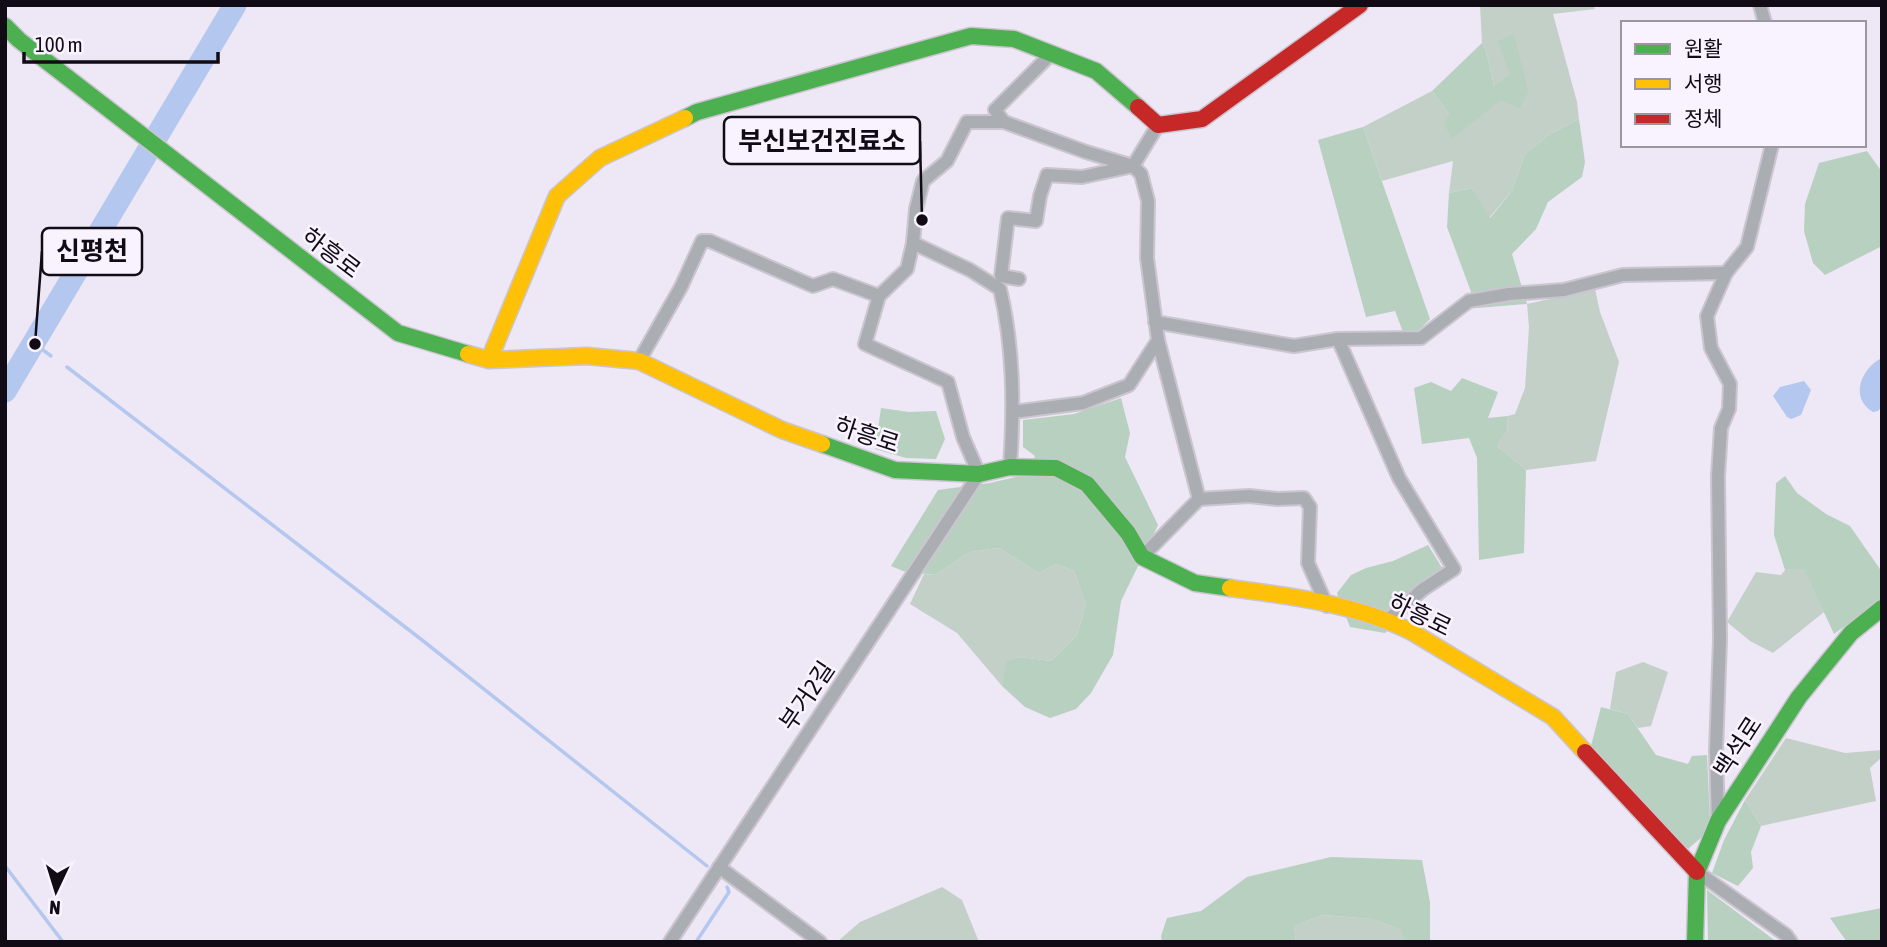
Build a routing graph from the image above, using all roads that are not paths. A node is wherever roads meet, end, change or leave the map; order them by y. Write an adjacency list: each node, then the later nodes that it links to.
1 (1360, 5): 5 (street)
2 (5, 26): 15 (street, 하흥로)
3 (1052, 52): 4 (street); 5 (street); 15 (street)
4 (1004, 122): 7 (street); 8 (street)
5 (1158, 125): 7 (street)
6 (1772, 147): 9 (street)
7 (1133, 166): 10 (street); 12 (street)
8 (914, 243): 11 (street); 17 (street)
9 (1726, 273): 13 (street); 25 (street)
10 (1019, 279)
11 (878, 296): 16 (street); 19 (street)
12 (1155, 322): 13 (street); 14 (street)
13 (1338, 339): 24 (street)
14 (1158, 340): 17 (street); 20 (street)
15 (489, 360): 16 (street, 하흥로)
16 (639, 361): 19 (street, 하흥로)
17 (1013, 412): 18 (street)
18 (1010, 467): 19 (street, 하흥로); 21 (street, 하흥로)
19 (979, 474): 26 (street, 부거2길)
20 (1199, 499): 21 (street); 22 (street)
21 (1142, 557): 22 (street, 하흥로)
22 (1327, 606): 24 (street, 하흥로)
23 (1882, 608): 25 (street, 백석로)
24 (1388, 620): 27 (street, 하흥로)
25 (1718, 821): 27 (street, 백석로)
26 (719, 867): 28 (street, 부거2길); 29 (street)
27 (1697, 872): 30 (street, 백석로); 31 (street)
28 (670, 942)
29 (820, 942)
30 (1695, 942)
31 (1791, 942)

